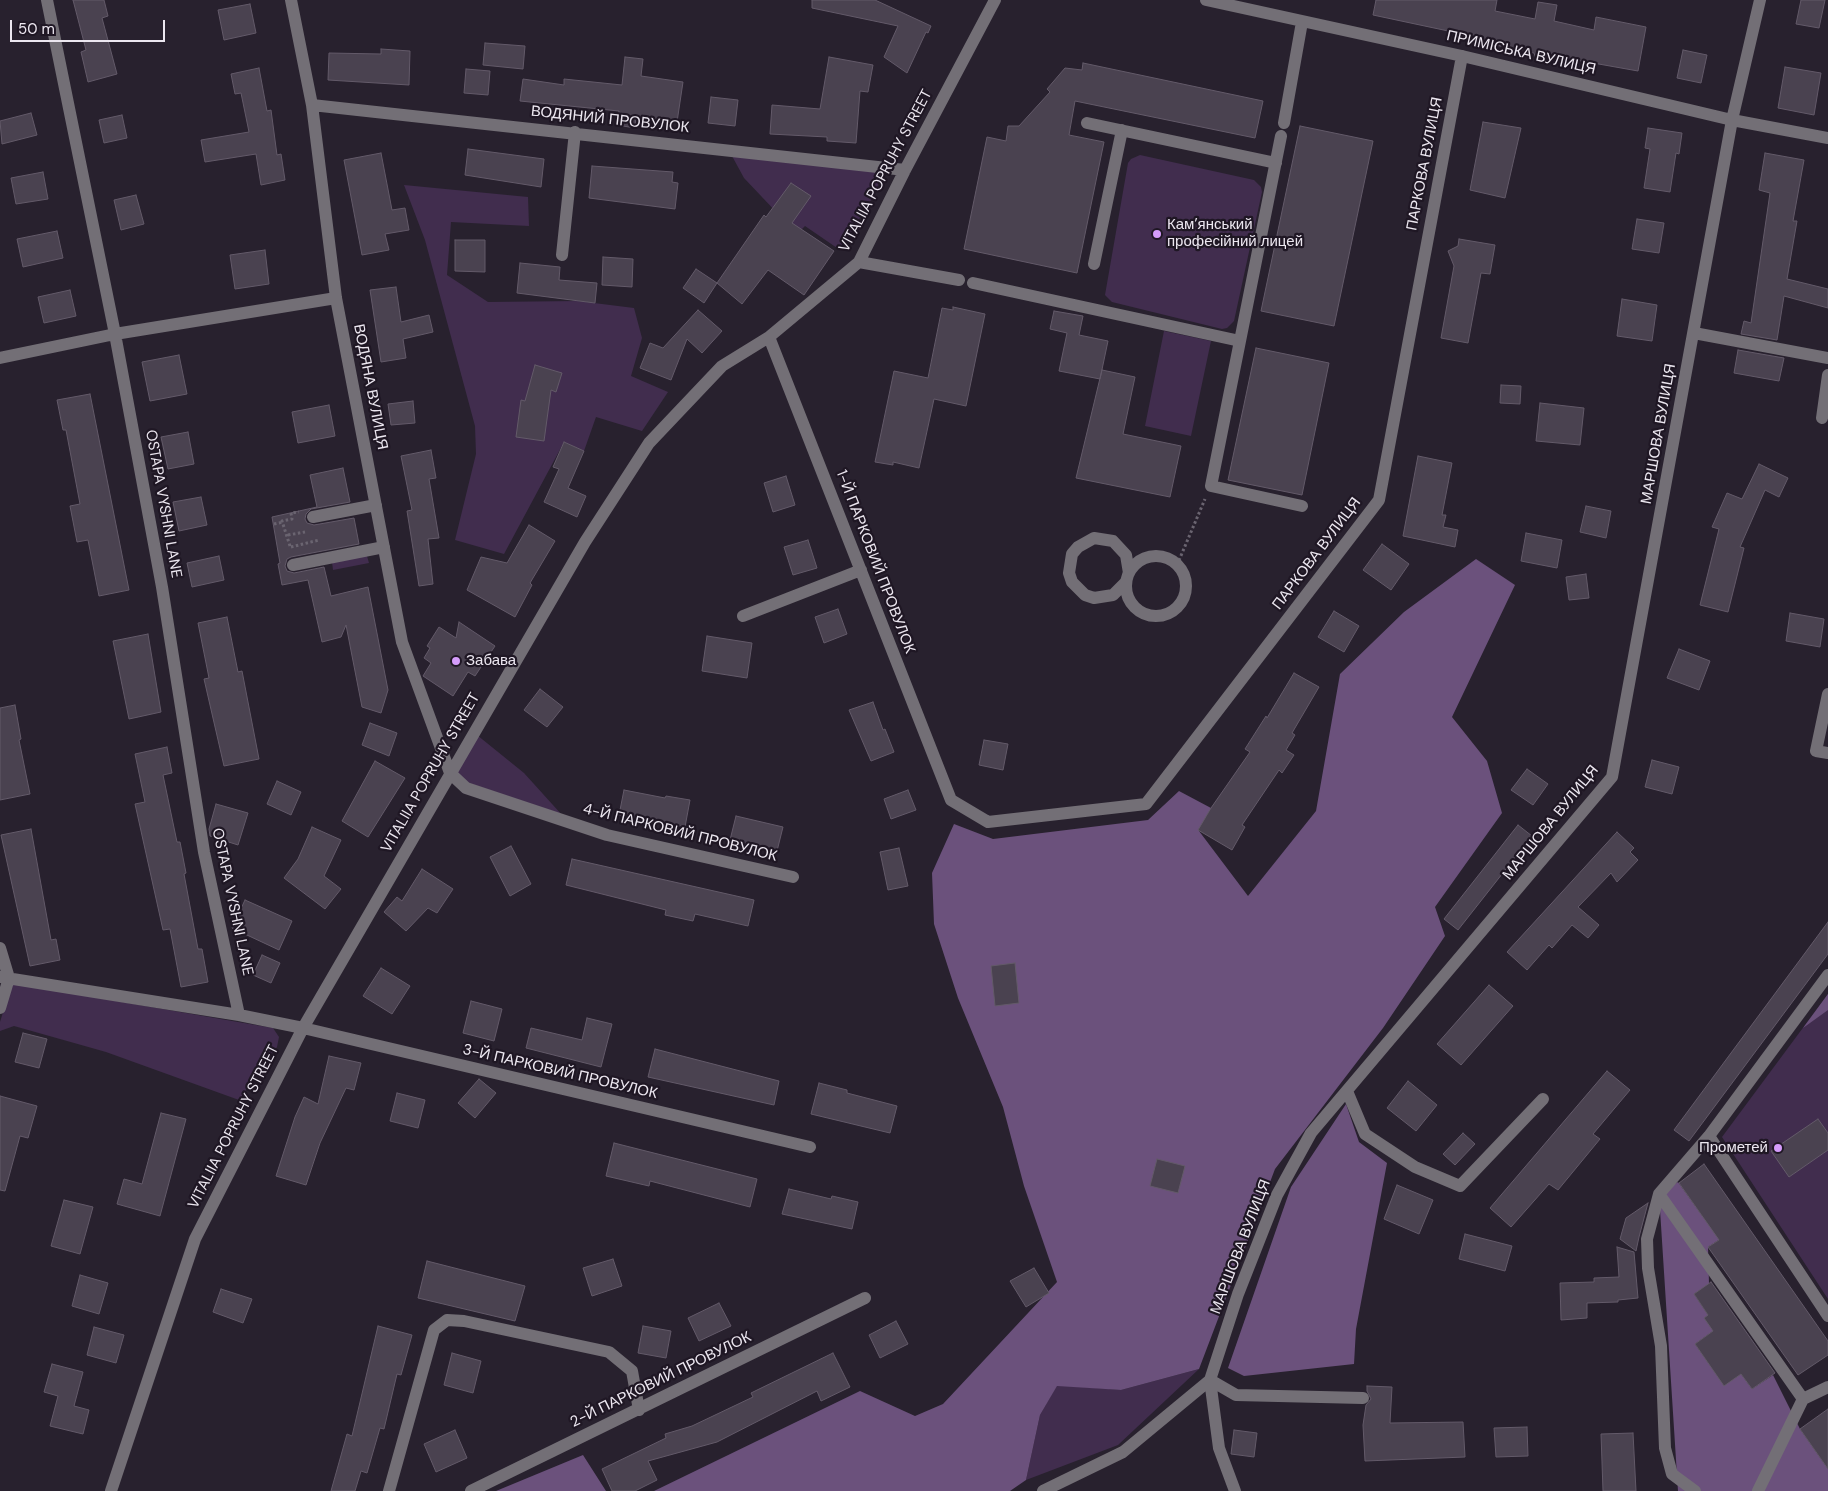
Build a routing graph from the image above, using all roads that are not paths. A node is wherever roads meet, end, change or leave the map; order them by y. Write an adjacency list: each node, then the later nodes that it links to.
1 (47, 0): 25 (street, OSTAPA VYSHNI LANE)
2 (291, 0): 8 (street, ВОДЯНА ВУЛИЦЯ)
3 (995, 0): 17 (street, VITALIIA POPRUHY STREET)
4 (1206, 0): 6 (street, ПРИМІСЬКА ВУЛИЦЯ)
5 (1760, 0): 9 (street, МАРШОВА ВУЛИЦЯ)
6 (1302, 22): 7 (street, ПРИМІСЬКА ВУЛИЦЯ); 11 (street)
7 (1462, 56): 9 (street, ПРИМІСЬКА ВУЛИЦЯ); 43 (street, ПАРКОВА ВУЛИЦЯ)
8 (312, 105): 13 (street, ВОДЯНИЙ ПРОВУЛОК); 23 (street, ВОДЯНА ВУЛИЦЯ)
9 (1732, 120): 15 (street, ПРИМІСЬКА ВУЛИЦЯ); 24 (street, МАРШОВА ВУЛИЦЯ)
10 (1087, 123): 12 (street)
11 (1284, 123)
12 (1122, 130): 16 (street); 20 (street)
13 (575, 132): 17 (street, ВОДЯНИЙ ПРОВУЛОК); 18 (street)
14 (1281, 136): 16 (street)
15 (1828, 138)
16 (1276, 163): 27 (street)
17 (905, 170): 19 (street, VITALIIA POPRUHY STREET)
18 (562, 255)
19 (859, 262): 21 (street); 26 (street, VITALIIA POPRUHY STREET)
20 (1094, 264)
21 (959, 280)
22 (973, 283): 27 (street)
23 (336, 298): 25 (street); 32 (street, ВОДЯНА ВУЛИЦЯ)
24 (1694, 333): 29 (street); 51 (street, МАРШОВА ВУЛИЦЯ)
25 (115, 334): 28 (street); 49 (street, OSTAPA VYSHNI LANE)
26 (769, 336): 37 (street, 1-Й ПАРКОВИЙ ПРОВУЛОК); 42 (street, VITALIIA POPRUHY STREET)
27 (1240, 341): 33 (street)
28 (0, 358)
29 (1828, 358)
30 (1828, 375): 31 (street)
31 (1822, 418)
32 (376, 505): 34 (street); 35 (street, ВОДЯНА ВУЛИЦЯ)
33 (1302, 506)
34 (314, 523)
35 (384, 547): 36 (street); 42 (street, ВОДЯНА ВУЛИЦЯ)
36 (293, 565)
37 (861, 570): 39 (street); 43 (street, 1-Й ПАРКОВИЙ ПРОВУЛОК)
38 (1127, 577): 38 (street); 38 (street)
39 (743, 616)
40 (1828, 694): 41 (street)
41 (1828, 753)
42 (450, 773): 44 (street, 4-Й ПАРКОВИЙ ПРОВУЛОК); 50 (street, VITALIIA POPRUHY STREET)
43 (951, 800)
44 (793, 877)
45 (0, 948): 47 (street)
46 (1828, 975): 53 (street)
47 (4, 978): 48 (street); 49 (street, 3-Й ПАРКОВИЙ ПРОВУЛОК)
48 (0, 1008)
49 (239, 1015): 50 (street, 3-Й ПАРКОВИЙ ПРОВУЛОК)
50 (303, 1028): 54 (street, 3-Й ПАРКОВИЙ ПРОВУЛОК); 63 (street, VITALIIA POPRUHY STREET)
51 (1347, 1091): 52 (street); 58 (street, МАРШОВА ВУЛИЦЯ)
52 (1543, 1100)
53 (1709, 1136): 55 (street); 57 (street)
54 (810, 1147)
55 (1659, 1194): 61 (street); 68 (street)
56 (865, 1298): 62 (street, 2-Й ПАРКОВИЙ ПРОВУЛОК)
57 (1828, 1316)
58 (1210, 1380): 60 (street); 66 (street); 67 (street, МАРШОВА ВУЛИЦЯ)
59 (1828, 1387): 61 (street)
60 (1363, 1398)
61 (1803, 1400): 69 (street)
62 (639, 1410): 64 (street); 65 (street, 2-Й ПАРКОВИЙ ПРОВУЛОК)
63 (111, 1491)
64 (390, 1491)
65 (471, 1491)
66 (1043, 1491)
67 (1235, 1491)
68 (1695, 1491)
69 (1758, 1491)

